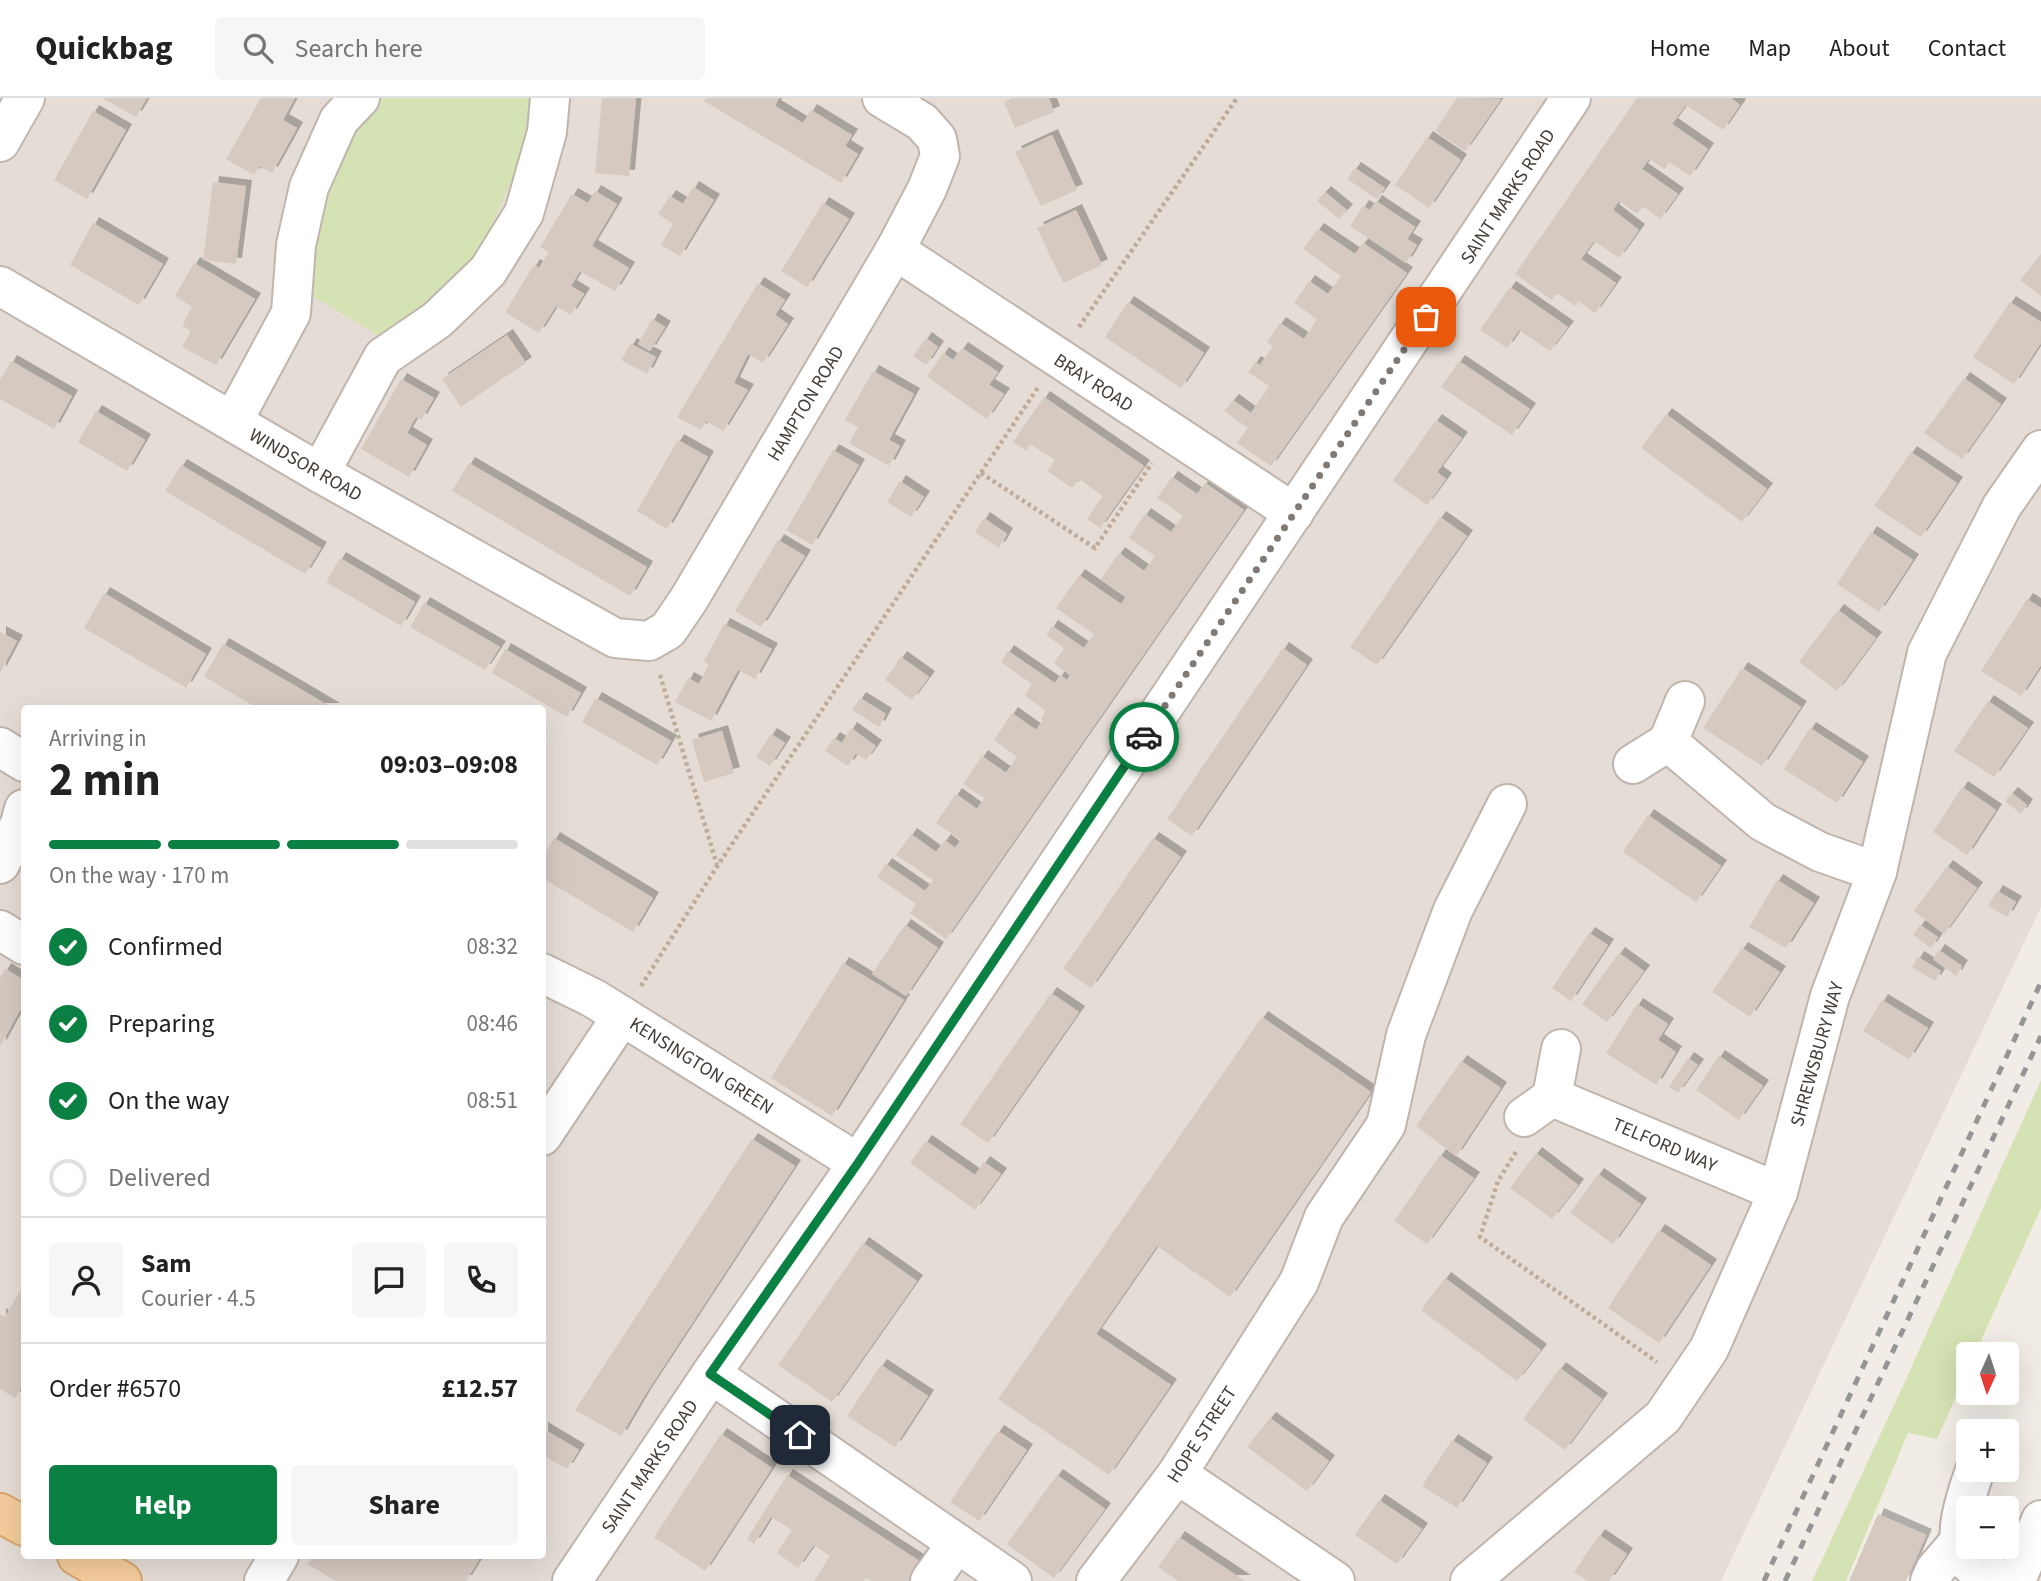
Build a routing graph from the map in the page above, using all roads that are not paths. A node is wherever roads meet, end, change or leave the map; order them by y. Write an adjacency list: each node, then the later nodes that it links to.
1 (25, 98): 6 (street)
2 (359, 98): 9 (street)
3 (550, 98): 11 (street)
4 (882, 98): 7 (street, HAMPTON ROAD)
5 (1571, 98): 12 (street, SAINT MARKS ROAD)
6 (0, 142)
7 (895, 250): 12 (street, BRAY ROAD); 13 (street, HAMPTON ROAD)
8 (0, 286): 9 (street, WINDSOR ROAD)
9 (233, 421): 11 (street, WINDSOR ROAD)
10 (2041, 450): 22 (street, SHREWSBURY WAY)
11 (320, 473): 13 (street, WINDSOR ROAD)
12 (1294, 513): 29 (street, SAINT MARKS ROAD)
13 (632, 639)
14 (1685, 701): 15 (street)
15 (1668, 742): 18 (street); 22 (street)
16 (0, 747): 17 (street)
17 (21, 760)
18 (1633, 764)
19 (1507, 804): 32 (street, HOPE STREET)
20 (21, 820): 21 (street)
21 (0, 864)
22 (1877, 872): 30 (street, SHREWSBURY WAY)
23 (0, 930): 24 (street)
24 (21, 943)
25 (546, 975): 26 (street, KENSINGTON GREEN)
26 (607, 1007): 28 (street); 29 (street, KENSINGTON GREEN)
27 (1561, 1049): 30 (street, TELFORD WAY)
28 (546, 1128)
29 (858, 1163): 31 (street, SAINT MARKS ROAD)
30 (1779, 1192): 48 (street, SHREWSBURY WAY)
31 (710, 1374): 36 (street); 43 (street, SAINT MARKS ROAD)
32 (1177, 1474): 46 (street, HOPE STREET); 47 (street)
33 (0, 1513): 35 (main road)
34 (2041, 1520): 51 (street)
35 (21, 1524)
36 (957, 1543): 44 (street); 45 (street)
37 (1956, 1546): 49 (street)
38 (82, 1559): 41 (main road)
39 (277, 1559): 42 (street)
40 (1966, 1559): 50 (street)
41 (122, 1581)
42 (264, 1581)
43 (572, 1581)
44 (930, 1581)
45 (1012, 1581)
46 (1096, 1581)
47 (1335, 1581)
48 (1470, 1581)
49 (1930, 1581)
50 (2007, 1581)
51 (2016, 1581)

